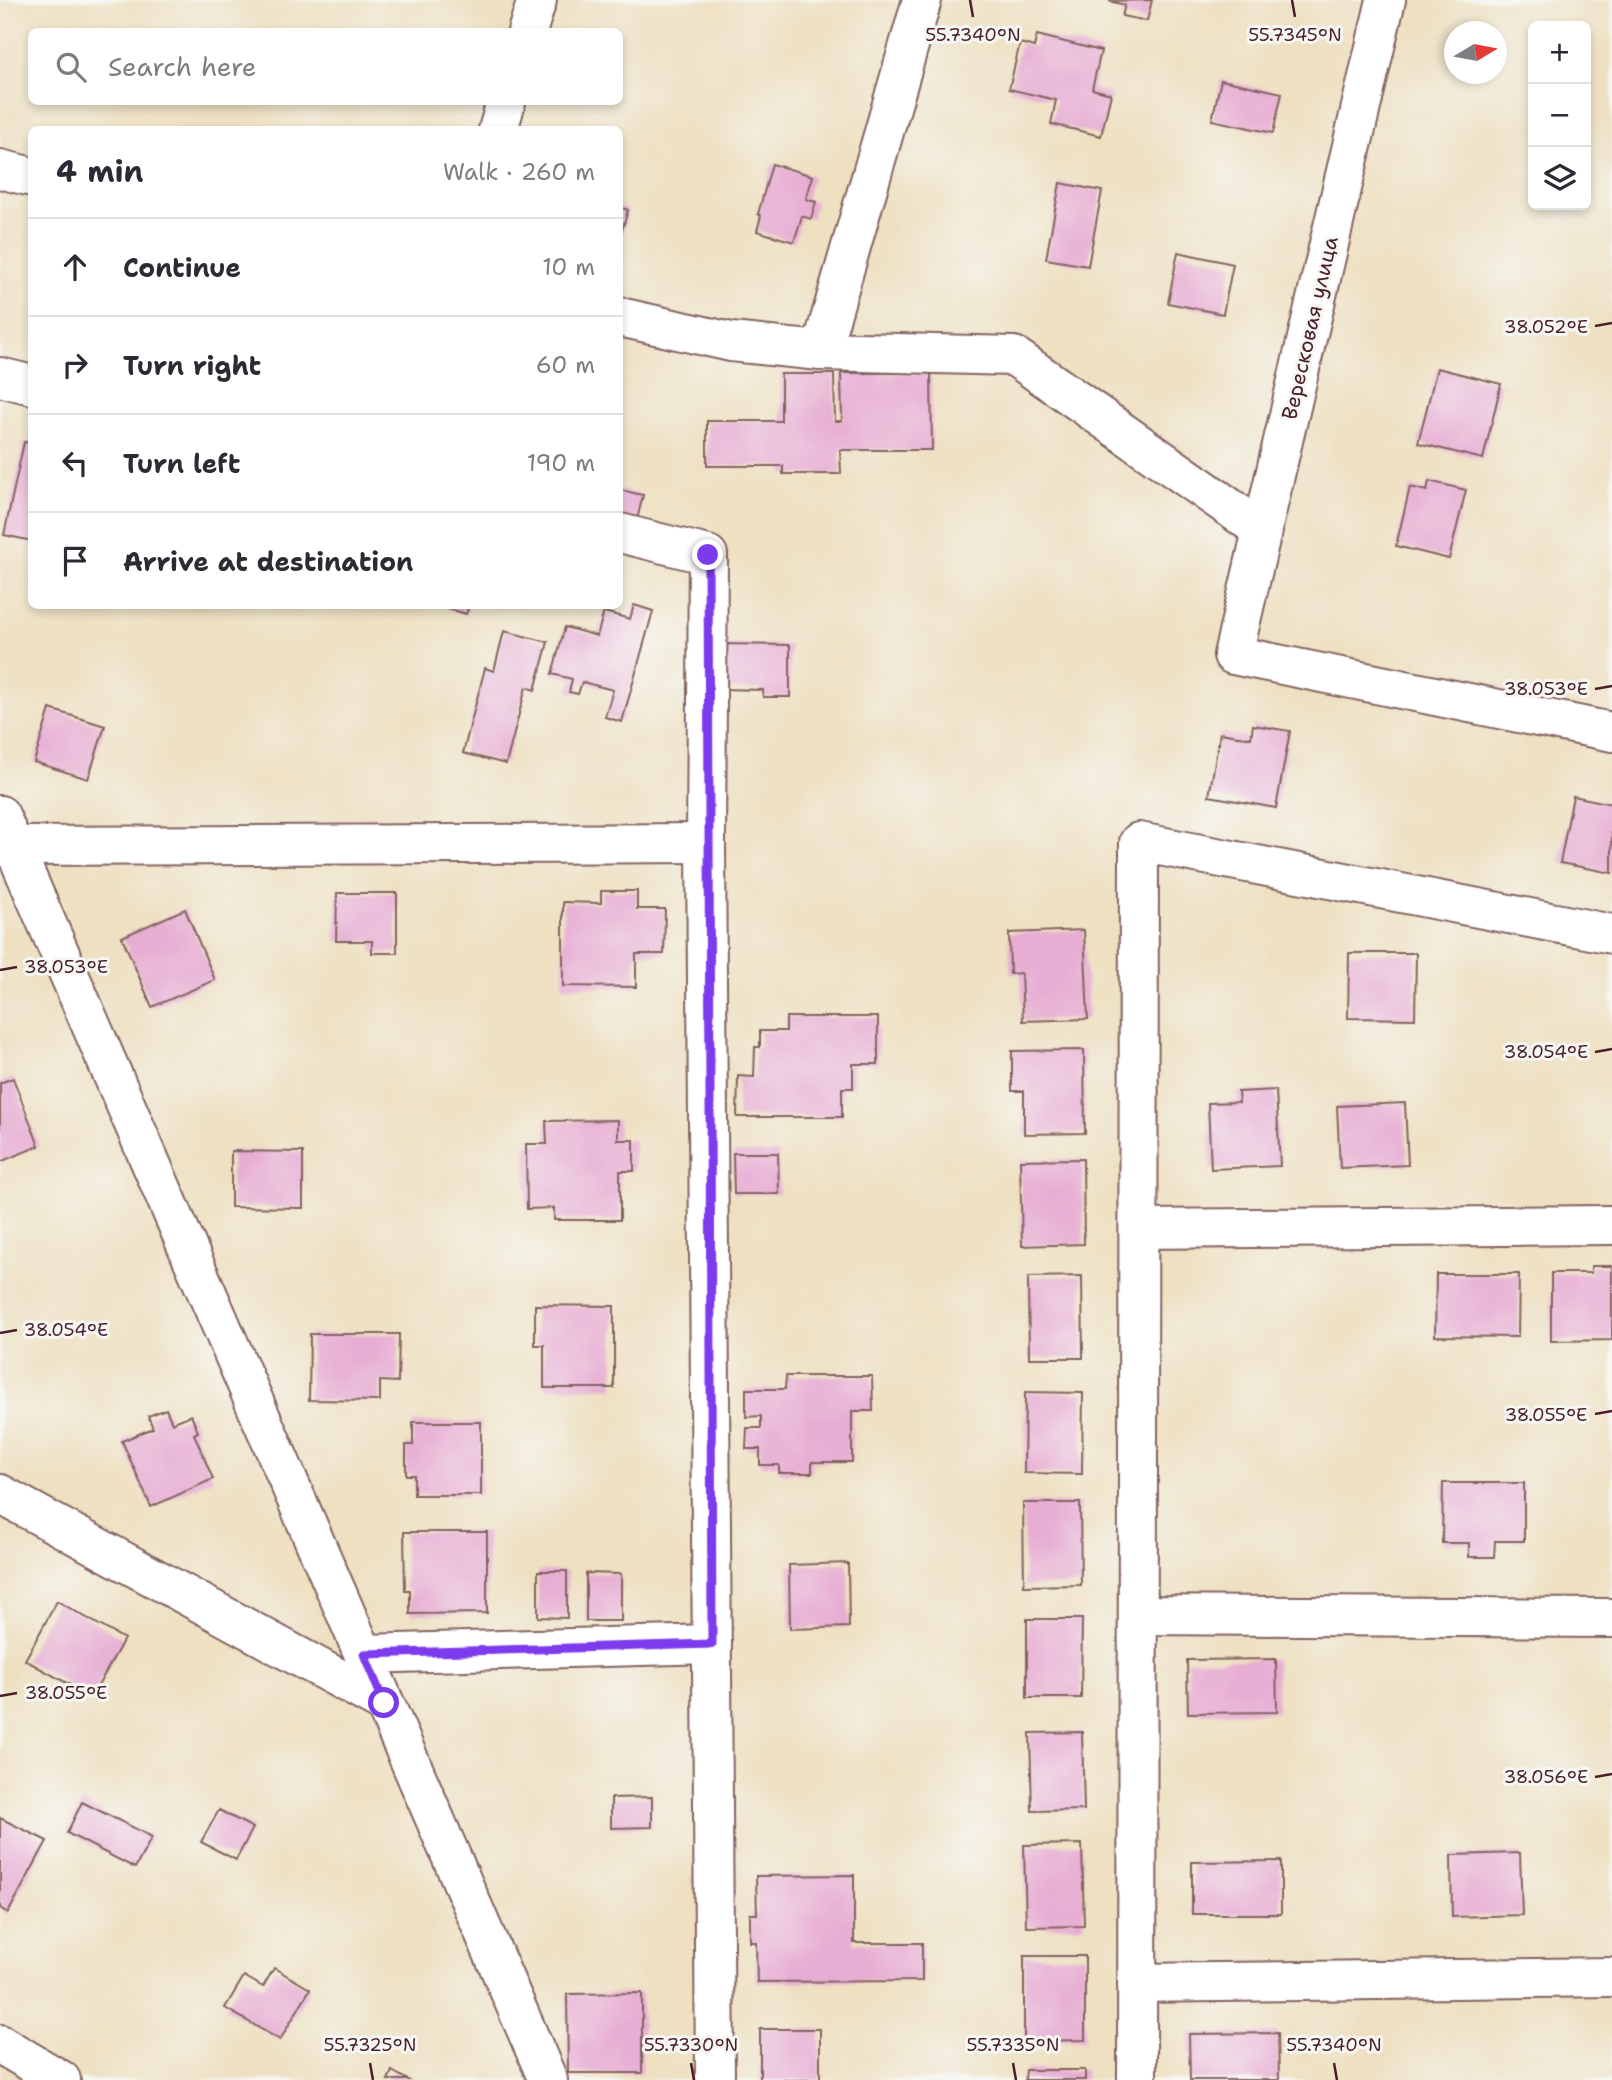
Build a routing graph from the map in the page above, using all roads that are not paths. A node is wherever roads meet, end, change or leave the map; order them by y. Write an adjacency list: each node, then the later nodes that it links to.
1 (537, 0): 4 (street)
2 (922, 0): 10 (street)
3 (1385, 0): 13 (street, Вересковая улица)
4 (528, 28)
5 (505, 105): 6 (street)
6 (499, 126)
7 (0, 169): 8 (street)
8 (28, 176)
9 (623, 318): 10 (street)
10 (821, 351): 13 (street)
11 (0, 377): 12 (street)
12 (28, 384)
13 (1263, 531): 15 (street, Вересковая улица)
14 (623, 534): 16 (street)
15 (1612, 732)
16 (706, 843): 17 (street); 24 (street)
17 (11, 858): 25 (street)
18 (1612, 934): 20 (street)
19 (1612, 1225): 20 (street)
20 (1139, 1229): 22 (street)
21 (0, 1494): 26 (street)
22 (1138, 1615): 23 (street); 28 (street)
23 (1612, 1618)
24 (712, 1644): 25 (street); 32 (street)
25 (364, 1654): 26 (street)
26 (384, 1703): 31 (street)
27 (1612, 1978): 28 (street)
28 (1138, 1983): 33 (street)
29 (0, 2044): 30 (street)
30 (61, 2080)
31 (548, 2080)
32 (715, 2080)
33 (1137, 2080)

